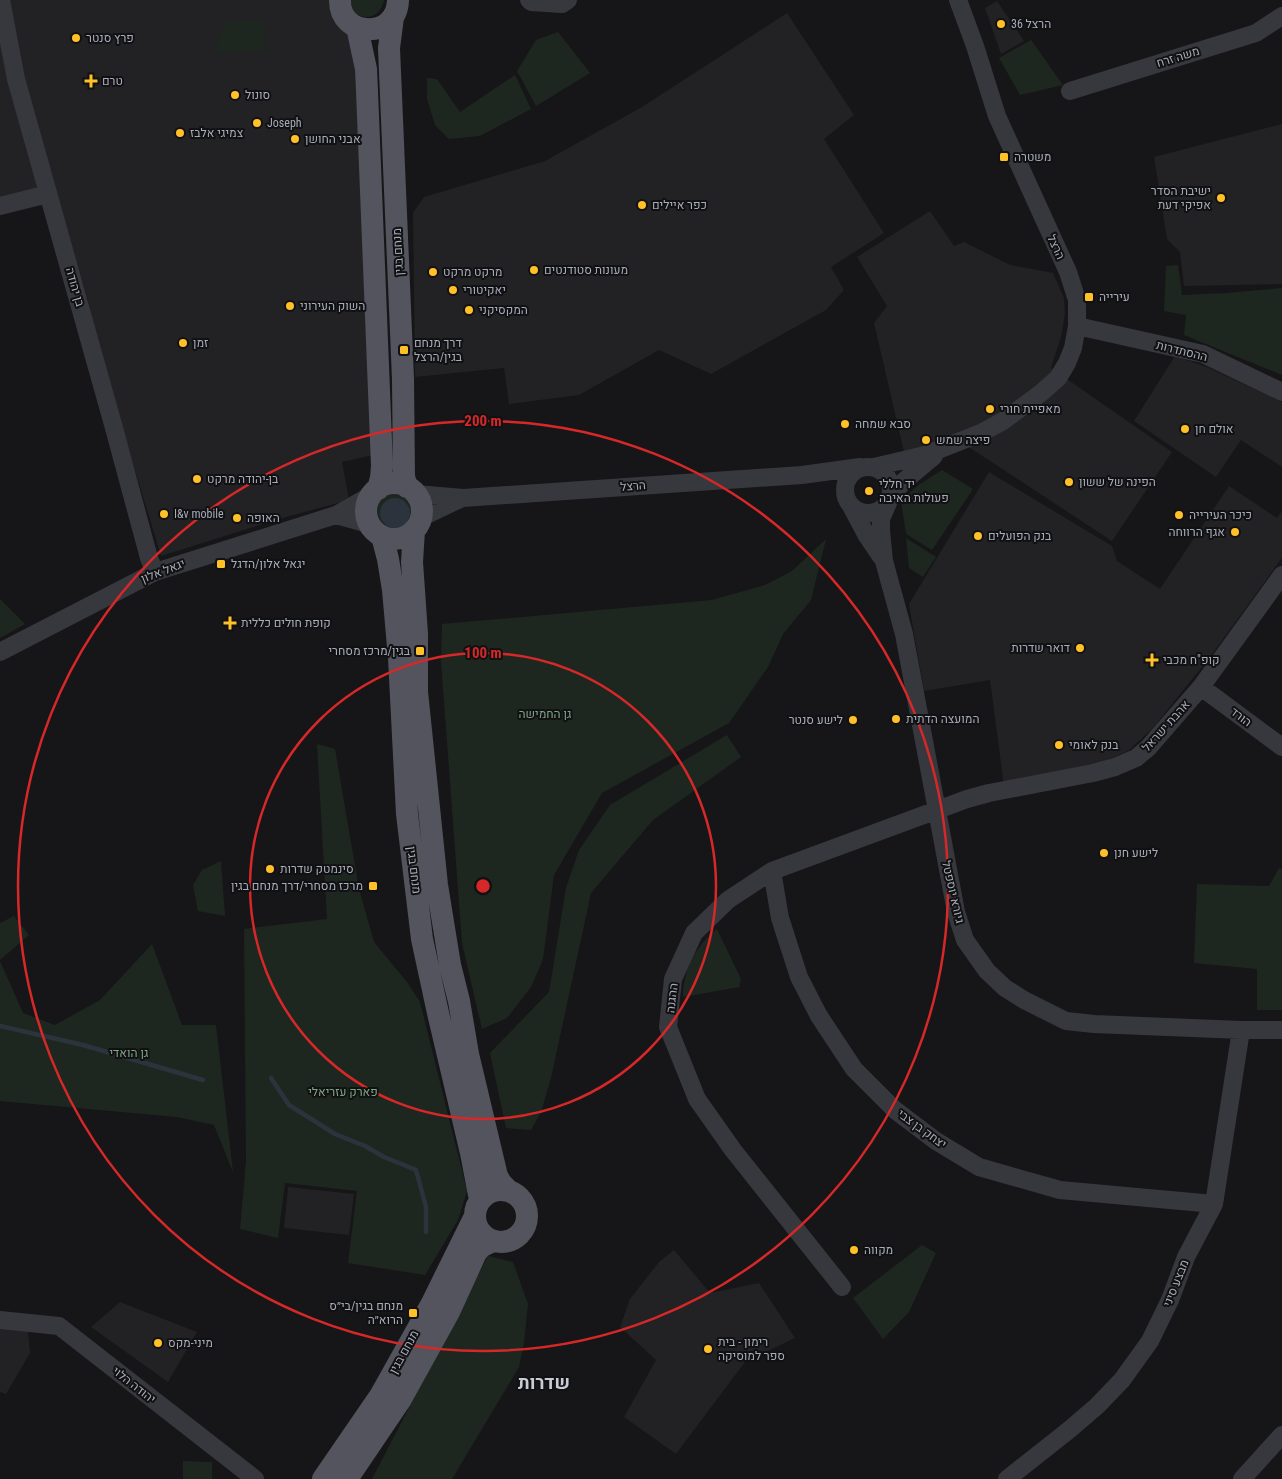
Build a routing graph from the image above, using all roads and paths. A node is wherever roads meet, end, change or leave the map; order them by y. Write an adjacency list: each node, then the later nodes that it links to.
1 (1, 0): 10 (street, בן יהודה)
2 (340, 0): 8 (main road)
3 (529, 0): 4 (street)
4 (568, 0)
5 (958, 0): 12 (street, הרצל)
6 (396, 9): 8 (main road); 17 (main road, מנחם בגין)
7 (1282, 16): 9 (street, משה זרח)
8 (357, 27): 18 (main road, מנחם בגין)
9 (1070, 91)
10 (48, 194): 11 (street); 26 (street, בן יהודה)
11 (0, 206)
12 (1077, 326): 13 (street, ההסתדרות); 14 (street, הרצל)
13 (1282, 392)
14 (951, 445): 15 (street, הרצל); 20 (street, הרצל)
15 (867, 467): 16 (street, הרצל); 20 (street); 21 (street)
16 (802, 475): 19 (street, הרצל); 21 (street, הרצל)
17 (412, 490): 18 (main road); 19 (street, הרצל); 23 (main road)
18 (375, 491): 22 (street, יגאל אלון); 24 (main road)
19 (463, 498): 23 (street, הרצל)
20 (889, 500): 21 (street); 25 (street, גיורא יוספטל)
21 (849, 503): 25 (street, גיורא יוספטל)
22 (336, 515): 24 (street); 26 (street, יגאל אלון)
23 (418, 523): 24 (main road); 35 (main road, מנחם בגין)
24 (375, 530): 37 (main road, מנחם בגין)
25 (884, 561): 31 (street, גיורא יוספטל)
26 (155, 572): 28 (street, יגאל אלון)
27 (1282, 575): 29 (street, אהבת ישראל)
28 (0, 652)
29 (1201, 687): 30 (street, הורד); 31 (street, אהבת ישראל)
30 (1282, 748)
31 (936, 811): 32 (street, ההגנה); 33 (street, גיורא יוספטל)
32 (772, 871): 36 (street, יצחק בן צבי); 39 (street, ההגנה)
33 (1241, 1030): 34 (street, גיורא יוספטל); 36 (street, מבצע סיני)
34 (1282, 1030)
35 (509, 1191): 37 (main road); 38 (main road)
36 (1214, 1204): 45 (street, מבצע סיני)
37 (477, 1209): 38 (main road); 43 (main road, מנחם בגין)
38 (493, 1241): 44 (main road, מנחם בגין)
39 (842, 1287)
40 (0, 1320): 42 (street, יהודה הלוי)
41 (1282, 1435): 46 (street)
42 (255, 1479)
43 (322, 1479)
44 (347, 1479)
45 (1007, 1479)
46 (1242, 1479)

